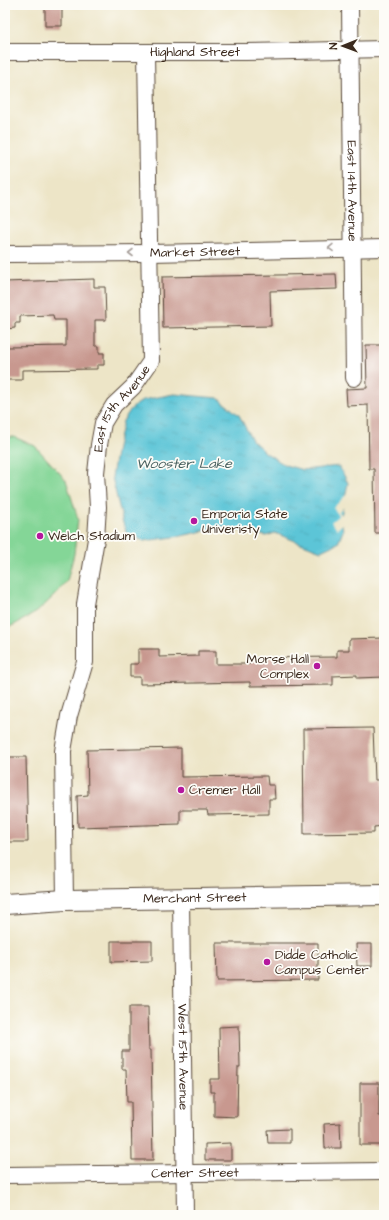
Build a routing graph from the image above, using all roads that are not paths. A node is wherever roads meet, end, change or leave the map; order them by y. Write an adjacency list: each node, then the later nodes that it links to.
1 (350, 5): 2 (street, East 14th Avenue)
2 (350, 49): 3 (street, Highland Street); 5 (street, Highland Street); 6 (street, East 14th Avenue)
3 (384, 49)
4 (5, 52): 5 (street, Highland Street)
5 (146, 52): 8 (street, East 15th Avenue)
6 (352, 248): 7 (street, Market Street); 8 (street, Market Street, one-way to 8); 10 (street, East 14th Avenue)
7 (384, 248)
8 (150, 253): 9 (street, Market Street, one-way to 9); 13 (street, East 15th Avenue)
9 (5, 254)
10 (354, 378)
11 (384, 895): 12 (main road, Merchant Street)
12 (181, 899): 13 (main road, Merchant Street); 16 (street, West 15th Avenue)
13 (66, 900): 14 (main road, Merchant Street)
14 (5, 904)
15 (384, 1171): 16 (street, Center Street)
16 (185, 1173): 17 (street, Center Street); 18 (street, West 15th Avenue)
17 (5, 1175)
18 (185, 1215)

